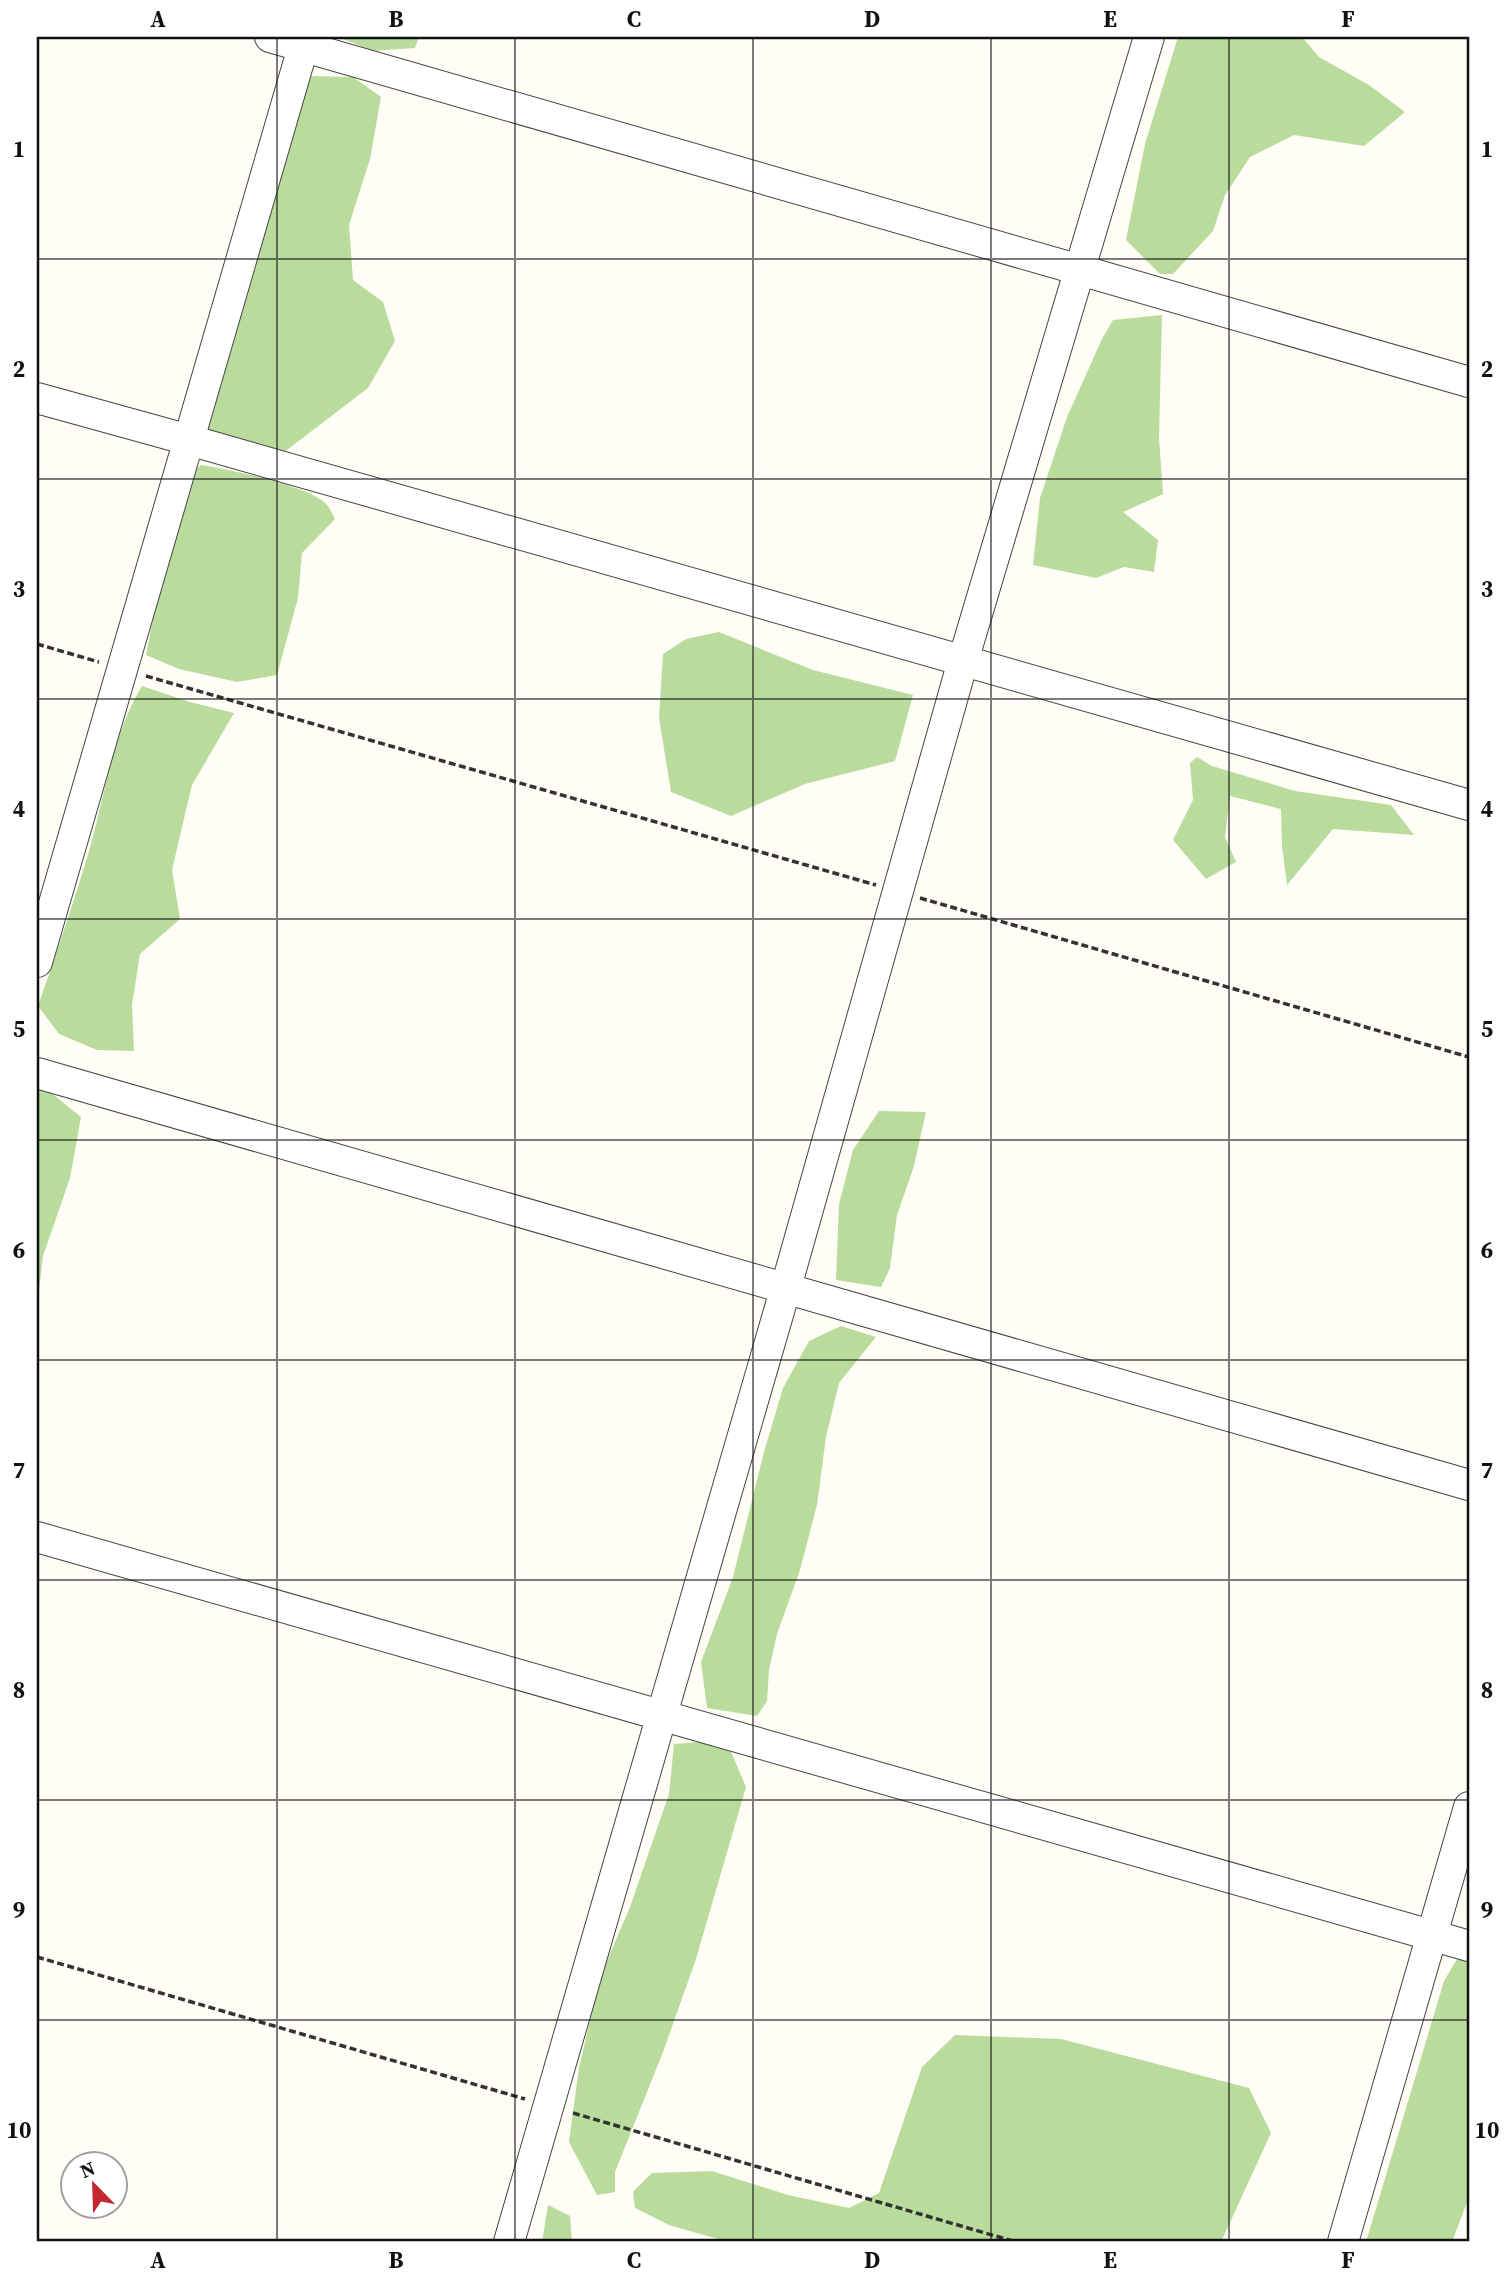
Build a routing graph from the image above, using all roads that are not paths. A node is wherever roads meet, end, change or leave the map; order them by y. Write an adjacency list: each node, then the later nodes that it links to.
1 (270, 37): 3 (street)
2 (1149, 37): 4 (street)
3 (304, 42): 4 (street); 7 (street)
4 (1080, 270): 5 (street); 8 (street)
5 (1469, 382)
6 (37, 398): 7 (street)
7 (189, 440): 8 (street); 10 (street)
8 (963, 661): 9 (street); 12 (street)
9 (1469, 805)
10 (37, 962)
11 (37, 1073): 12 (street)
12 (786, 1287): 13 (street); 15 (street)
13 (1469, 1485)
14 (37, 1537): 15 (street)
15 (661, 1716): 17 (street); 19 (street)
16 (1469, 1807): 17 (street)
17 (1432, 1935): 18 (street); 20 (street)
18 (1469, 1946)
19 (509, 2242)
20 (1343, 2242)

